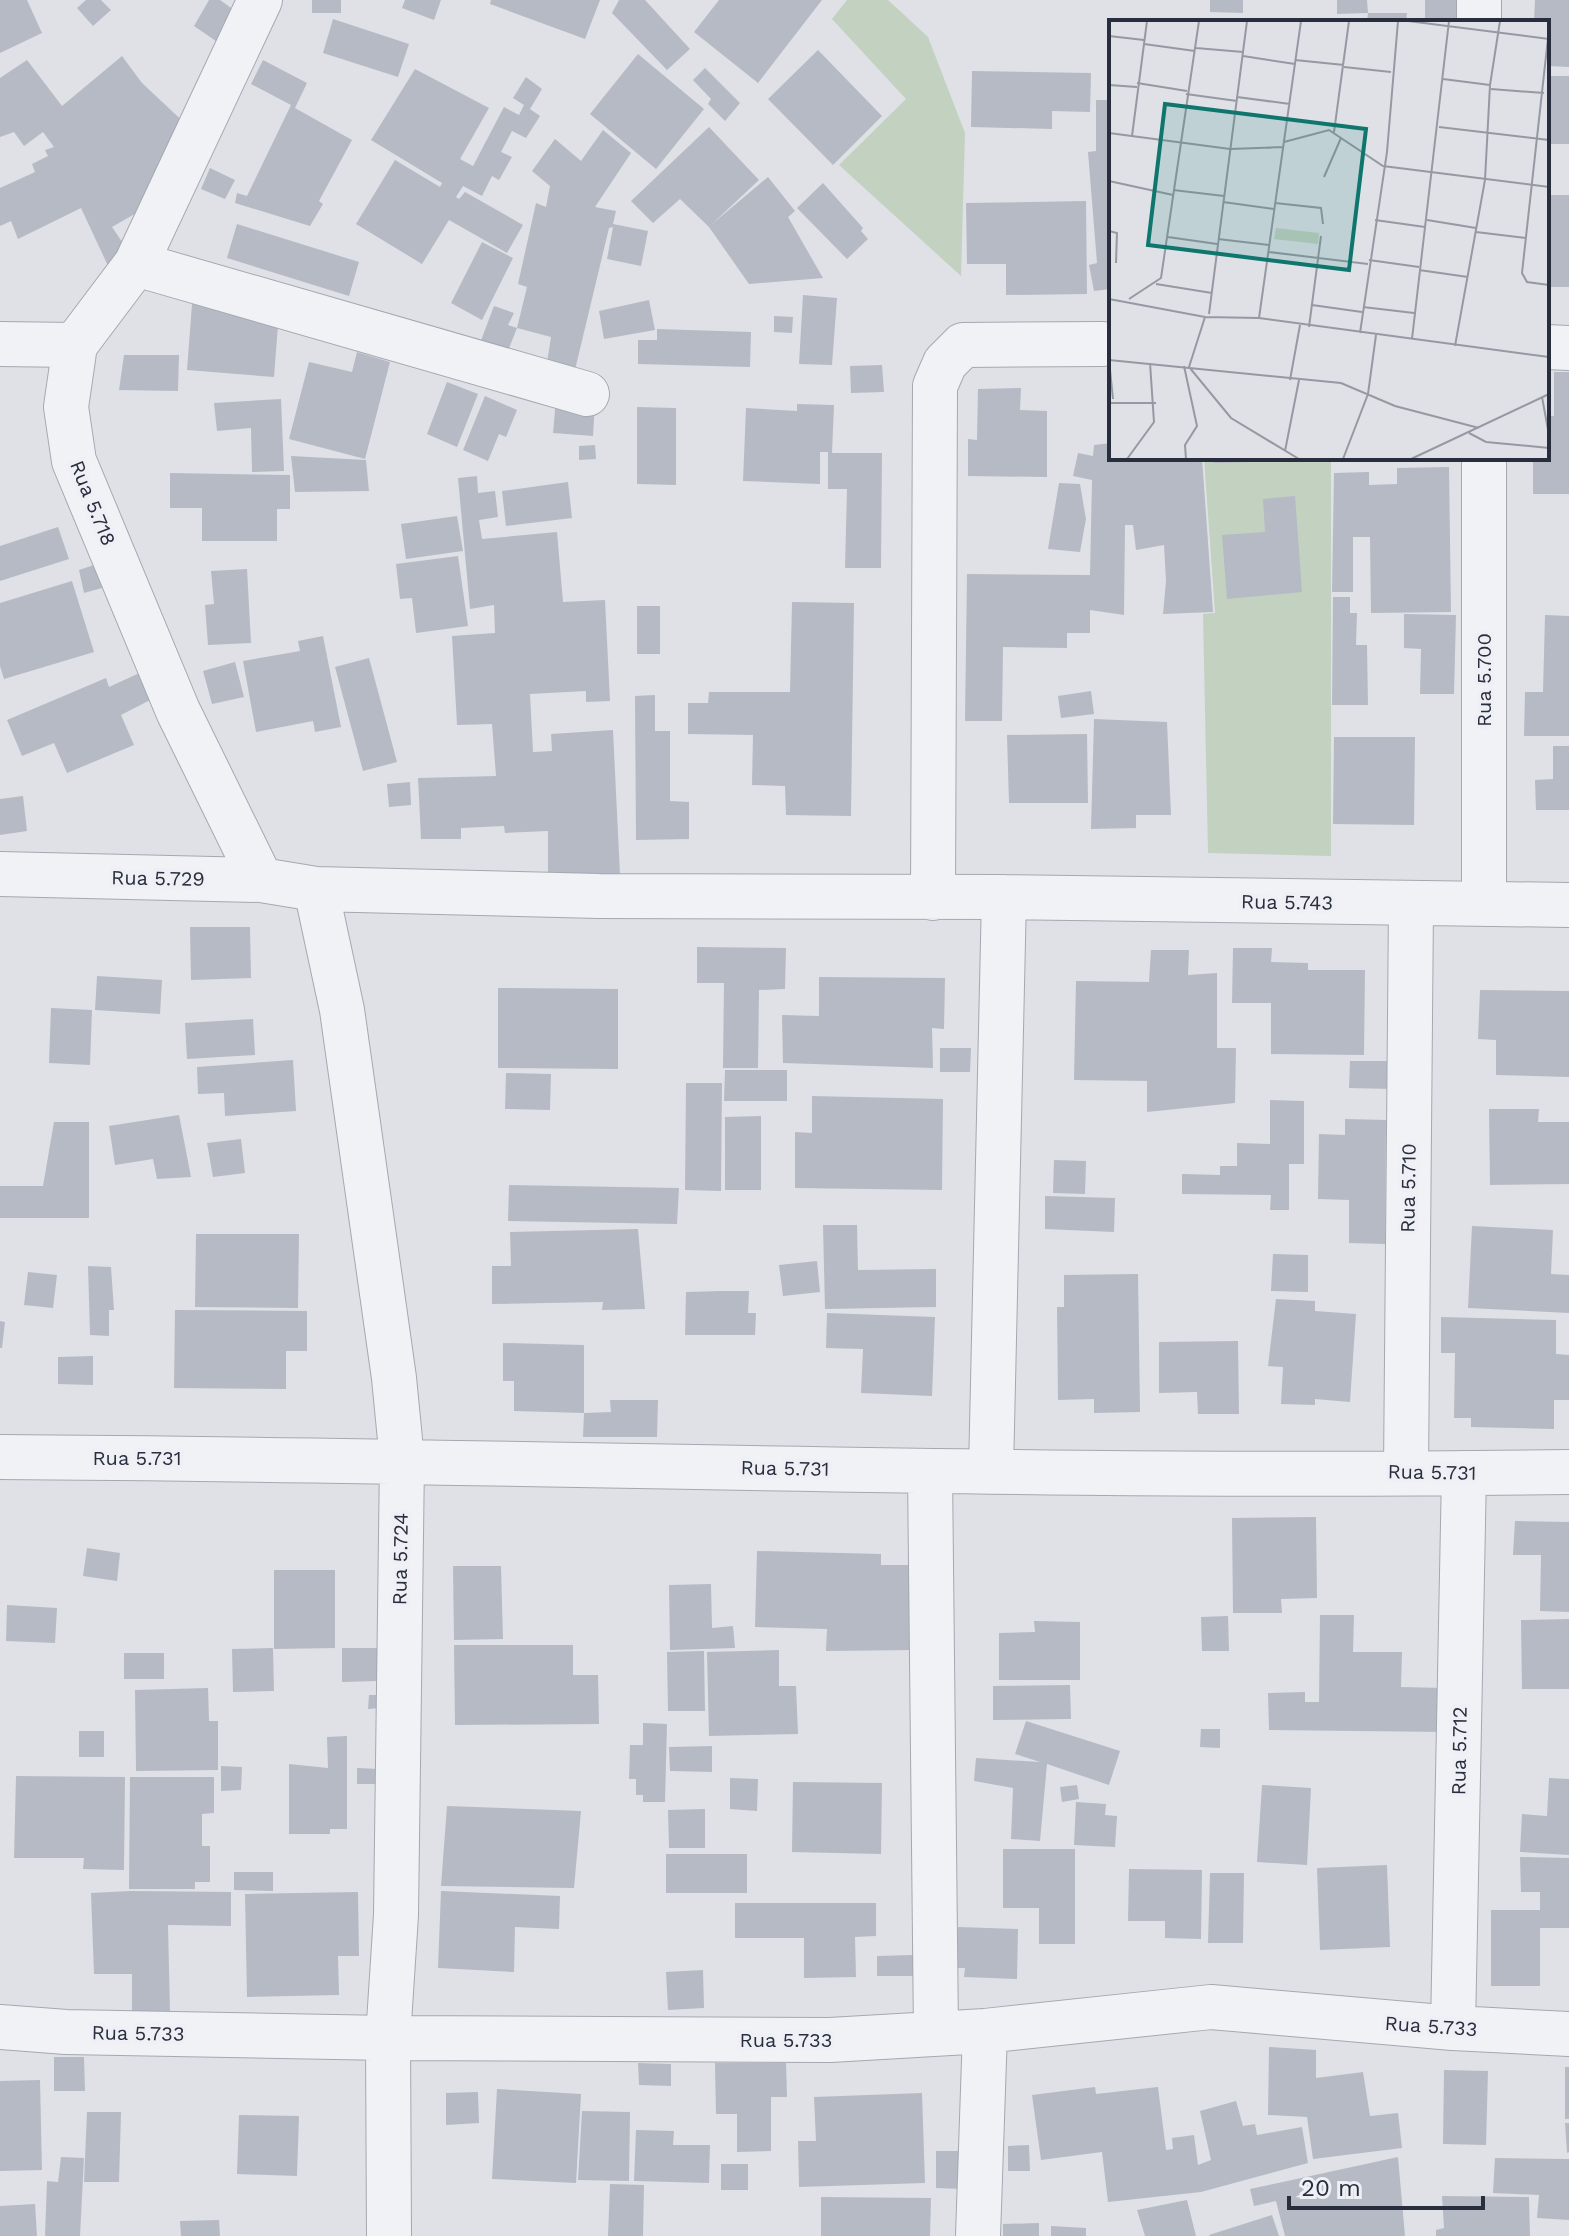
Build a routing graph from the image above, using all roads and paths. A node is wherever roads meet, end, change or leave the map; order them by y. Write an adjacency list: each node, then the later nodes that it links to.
1 (260, 0): 2 (street, Rua 5.718)
2 (136, 264): 5 (street, Rua 5.718); 8 (street)
3 (0, 344): 5 (street)
4 (1103, 344): 14 (street)
5 (75, 345): 11 (street, Rua 5.718)
6 (1549, 347): 7 (street)
7 (1569, 348)
8 (587, 394)
9 (1484, 460): 15 (street, Rua 5.700)
10 (0, 874): 11 (street, Rua 5.729)
11 (261, 880): 12 (street, Rua 5.729)
12 (316, 889): 14 (street, Rua 5.729); 19 (street, Rua 5.724)
13 (1004, 897): 14 (street, Rua 5.743); 16 (street, Rua 5.743); 21 (street)
14 (933, 898)
15 (1484, 903): 16 (street, Rua 5.743); 17 (street, Rua 5.743)
16 (1411, 905): 22 (street, Rua 5.710)
17 (1569, 905)
18 (0, 1457): 19 (street, Rua 5.731)
19 (402, 1460): 20 (street, Rua 5.731); 30 (street, Rua 5.724)
20 (930, 1471): 21 (street, Rua 5.731); 28 (street)
21 (991, 1471): 22 (street, Rua 5.731)
22 (1406, 1471): 24 (street, Rua 5.731)
23 (1569, 1472): 24 (street, Rua 5.731)
24 (1464, 1473): 26 (street, Rua 5.712)
25 (0, 2027): 30 (street, Rua 5.733)
26 (1453, 2028): 27 (street, Rua 5.733); 29 (street, Rua 5.733)
27 (985, 2031): 28 (street, Rua 5.733); 32 (street)
28 (936, 2033): 30 (street, Rua 5.733)
29 (1569, 2034)
30 (388, 2038): 31 (street, Rua 5.724)
31 (389, 2236)
32 (978, 2236)

